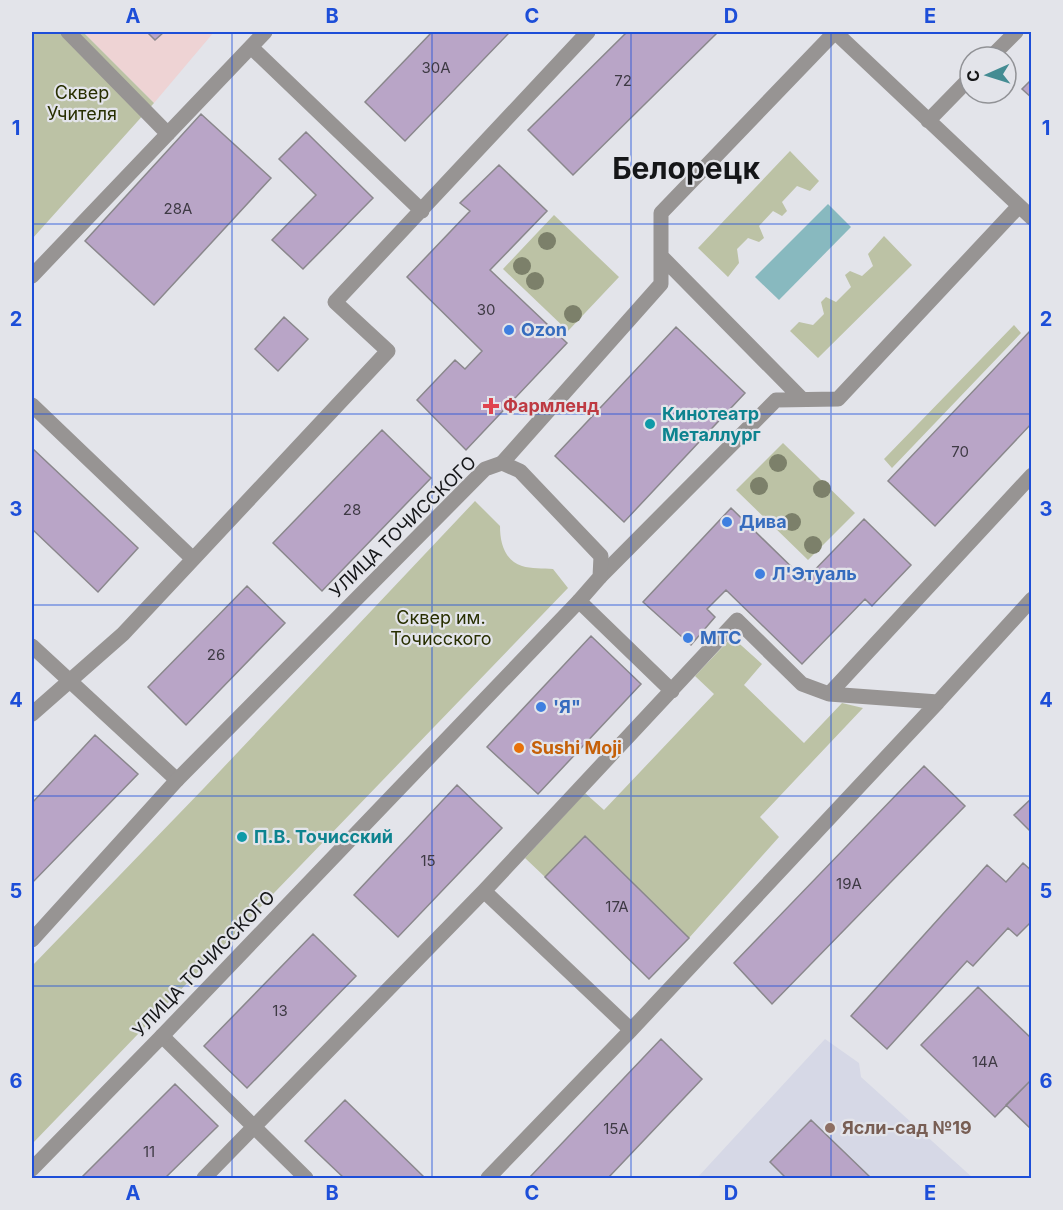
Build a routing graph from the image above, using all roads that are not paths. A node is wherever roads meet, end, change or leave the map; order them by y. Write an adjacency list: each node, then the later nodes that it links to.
1 (68, 32): 10 (street)
2 (265, 32): 7 (street)
3 (588, 32): 12 (street)
4 (835, 32): 9 (street); 14 (street)
5 (1016, 32): 6 (street)
6 (1003, 45)
7 (250, 47): 10 (street); 12 (street)
8 (958, 90): 9 (street)
9 (928, 121): 11 (street)
10 (168, 134): 15 (street)
11 (1018, 206): 13 (street); 16 (street)
12 (422, 211): 20 (street)
13 (1032, 218)
14 (661, 256): 16 (street); 18 (street)
15 (32, 276)
16 (802, 399): 21 (street)
17 (32, 405): 20 (street)
18 (501, 463): 21 (street, УЛИЦА ТОЧИССКОГО); 30 (street, УЛИЦА ТОЧИССКОГО)
19 (1032, 475): 27 (street)
20 (194, 559): 25 (street)
21 (600, 577): 23 (street, УЛИЦА ТОЧИССКОГО)
22 (1032, 599): 28 (street)
23 (579, 601): 26 (street); 34 (street, УЛИЦА ТОЧИССКОГО)
24 (32, 646): 25 (street)
25 (69, 681): 29 (street); 30 (street)
26 (672, 691): 27 (street); 31 (street)
27 (829, 694): 28 (street)
28 (938, 702): 33 (street)
29 (32, 714)
30 (177, 780): 32 (street, УЛИЦА ТОЧИССКОГО)
31 (484, 891): 33 (street); 35 (street)
32 (32, 940)
33 (631, 1030): 39 (street)
34 (162, 1036): 35 (street); 36 (street, УЛИЦА ТОЧИССКОГО)
35 (253, 1127): 37 (street); 38 (street)
36 (32, 1169)
37 (204, 1179)
38 (306, 1179)
39 (488, 1179)

